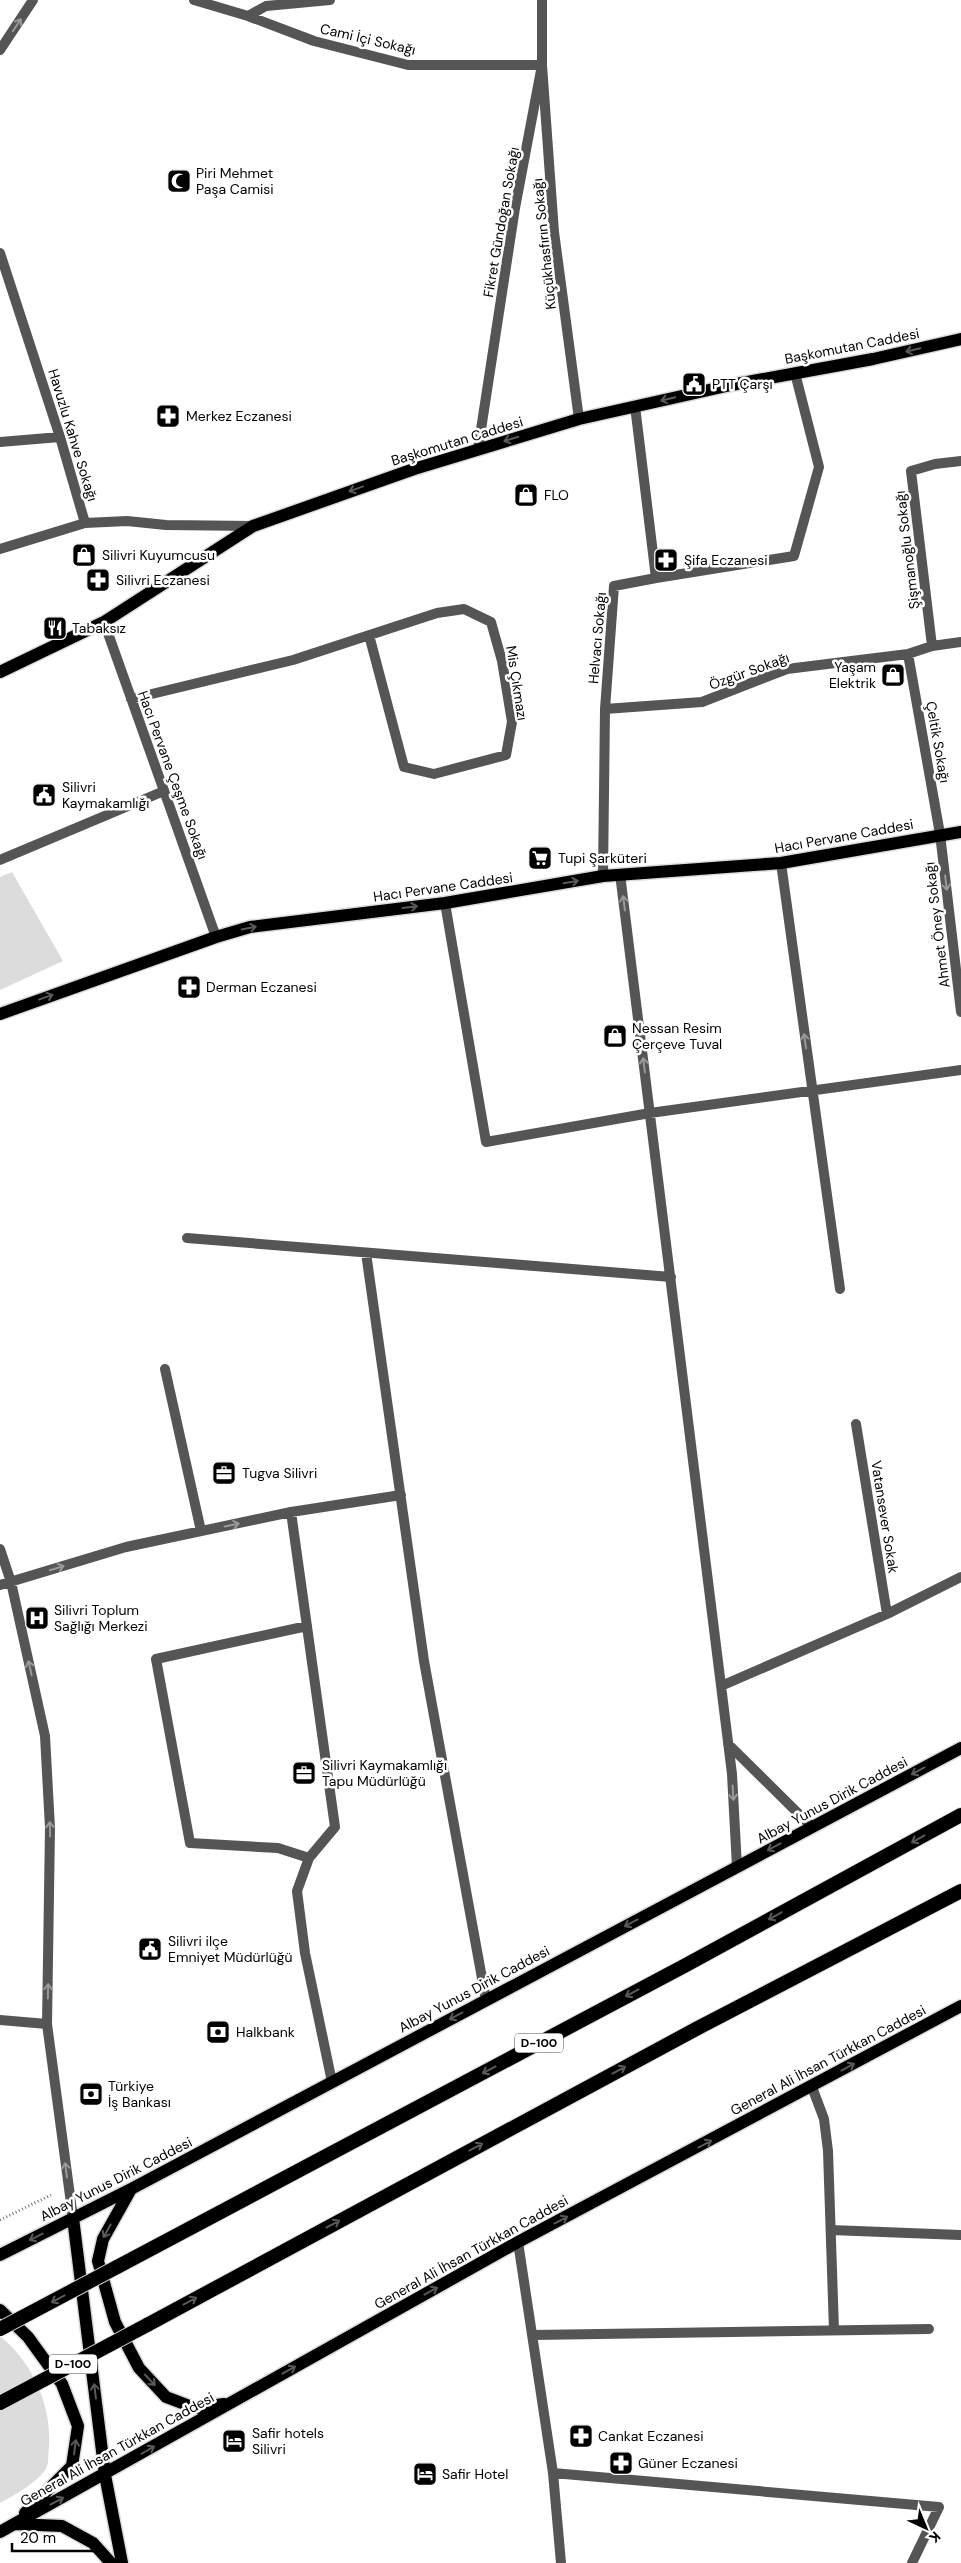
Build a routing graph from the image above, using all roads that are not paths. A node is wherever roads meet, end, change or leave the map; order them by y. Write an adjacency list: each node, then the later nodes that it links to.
1 (33, 0): 6 (street, one-way to 1)
2 (194, 0): 5 (street, Cami İçi Sokağı)
3 (330, 0): 5 (street)
4 (542, 0): 7 (street, Fikret Gündoğan Sokağı)
5 (248, 16): 7 (street, Cami İçi Sokağı)
6 (0, 50)
7 (542, 65): 12 (street, Küçükhasfırın Sokağı); 15 (street, Fikret Gündoğan Sokağı)
8 (0, 253): 13 (street, Havuzlu Kahve Sokağı)
9 (961, 339): 10 (main road, Başkomutan Caddesi, one-way to 10)
10 (795, 373): 11 (main road, Başkomutan Caddesi, one-way to 11); 20 (street)
11 (635, 406): 12 (main road, Başkomutan Caddesi); 20 (street)
12 (579, 419): 15 (main road, Başkomutan Caddesi, one-way to 15)
13 (60, 438): 14 (street); 17 (street, Havuzlu Kahve Sokağı)
14 (0, 442)
15 (478, 449): 18 (main road, Başkomutan Caddesi, one-way to 18)
16 (961, 461): 24 (street, Şişmanoğlu Sokağı)
17 (85, 523): 18 (street, Havuzlu Kahve Sokağı); 19 (street)
18 (253, 526): 21 (main road, Başkomutan Caddesi)
19 (0, 549)
20 (656, 578): 28 (street, Helvacı Sokağı)
21 (104, 622): 26 (main road, Başkomutan Caddesi); 27 (street, Hacı Pervane Çeşme Sokağı)
22 (370, 635): 22 (street, Mis Çıkmazı); 27 (street, Mis Çıkmazı)
23 (961, 642): 24 (street, Özgür Sokağı)
24 (932, 646): 25 (street, Özgür Sokağı)
25 (908, 654): 28 (street, Özgür Sokağı); 31 (street, Çeltik Sokağı)
26 (0, 672)
27 (131, 699): 29 (street, Hacı Pervane Çeşme Sokağı)
28 (605, 709): 35 (street, Helvacı Sokağı)
29 (164, 791): 32 (street); 37 (street, Hacı Pervane Çeşme Sokağı)
30 (961, 832): 31 (main road, Hacı Pervane Caddesi)
31 (940, 834): 33 (main road, Hacı Pervane Caddesi); 38 (street, Ahmet Öney Sokağı, one-way to 38)
32 (0, 860)
33 (781, 863): 34 (main road, Hacı Pervane Caddesi); 41 (street, one-way to 33)
34 (620, 874): 35 (main road, Hacı Pervane Caddesi); 42 (street, one-way to 34)
35 (603, 876): 36 (main road, Hacı Pervane Caddesi, one-way to 35)
36 (445, 903): 37 (main road, Hacı Pervane Caddesi, one-way to 36); 42 (street)
37 (216, 937): 39 (main road, Hacı Pervane Caddesi, one-way to 37)
38 (961, 1012)
39 (0, 1014)
40 (961, 1070): 41 (street)
41 (812, 1089): 42 (street); 46 (street)
42 (650, 1113): 45 (street)
43 (187, 1238): 44 (street)
44 (366, 1253): 45 (street); 49 (street)
45 (671, 1277): 58 (street)
46 (840, 1289)
47 (165, 1369): 51 (street)
48 (856, 1424): 56 (street, Vatansever Sokak)
49 (401, 1495): 50 (street); 66 (street)
50 (291, 1512): 51 (street, one-way to 50); 57 (street)
51 (201, 1531): 54 (street, one-way to 51)
52 (0, 1549): 54 (street)
53 (961, 1577): 56 (street)
54 (11, 1582): 55 (street); 69 (street, one-way to 54)
55 (0, 1585)
56 (887, 1614): 58 (street)
57 (308, 1626): 63 (street); 63 (street)
58 (721, 1686): 59 (street)
59 (728, 1744): 62 (street); 64 (street, one-way to 64)
60 (961, 1748): 62 (main road, Albay Yunus Dirik Caddesi, one-way to 62)
61 (961, 1815): 80 (highway, D-100, one-way to 80, bridge)
62 (812, 1827): 64 (main road, Albay Yunus Dirik Caddesi, one-way to 64)
63 (309, 1858): 70 (street)
64 (737, 1867): 66 (main road, Albay Yunus Dirik Caddesi, one-way to 66)
65 (961, 1891): 83 (highway, D-100, one-way to 65, bridge)
66 (486, 2000): 70 (main road, Albay Yunus Dirik Caddesi, one-way to 70)
67 (961, 2006): 71 (main road, General Ali İhsan Türkkan Caddesi, one-way to 67)
68 (0, 2020): 69 (street)
69 (48, 2024): 73 (street, one-way to 69)
70 (332, 2082): 72 (main road, Albay Yunus Dirik Caddesi)
71 (812, 2087): 74 (street); 76 (main road, General Ali İhsan Türkkan Caddesi, one-way to 71)
72 (131, 2189): 73 (main road, Albay Yunus Dirik Caddesi); 84 (main road, one-way to 84)
73 (73, 2218): 77 (main road, Albay Yunus Dirik Caddesi, one-way to 77); 86 (main road, one-way to 73)
74 (831, 2230): 75 (street); 81 (street)
75 (960, 2235)
76 (518, 2242): 82 (street); 84 (main road, General Ali İhsan Türkkan Caddesi, one-way to 76)
77 (0, 2255)
78 (0, 2310): 87 (main road, one-way to 78)
79 (929, 2329): 81 (street)
80 (0, 2330)
81 (834, 2330): 82 (street)
82 (533, 2336): 85 (street)
83 (0, 2403)
84 (230, 2403): 86 (main road, General Ali İhsan Türkkan Caddesi, one-way to 84)
85 (553, 2473): 91 (street); 92 (street)
86 (105, 2474): 87 (main road, General Ali İhsan Türkkan Caddesi, one-way to 86); 90 (main road)
87 (14, 2524): 88 (main road, General Ali İhsan Türkkan Caddesi); 89 (main road)
88 (0, 2532)
89 (112, 2563)
90 (122, 2563)
91 (561, 2563)
92 (912, 2563)

